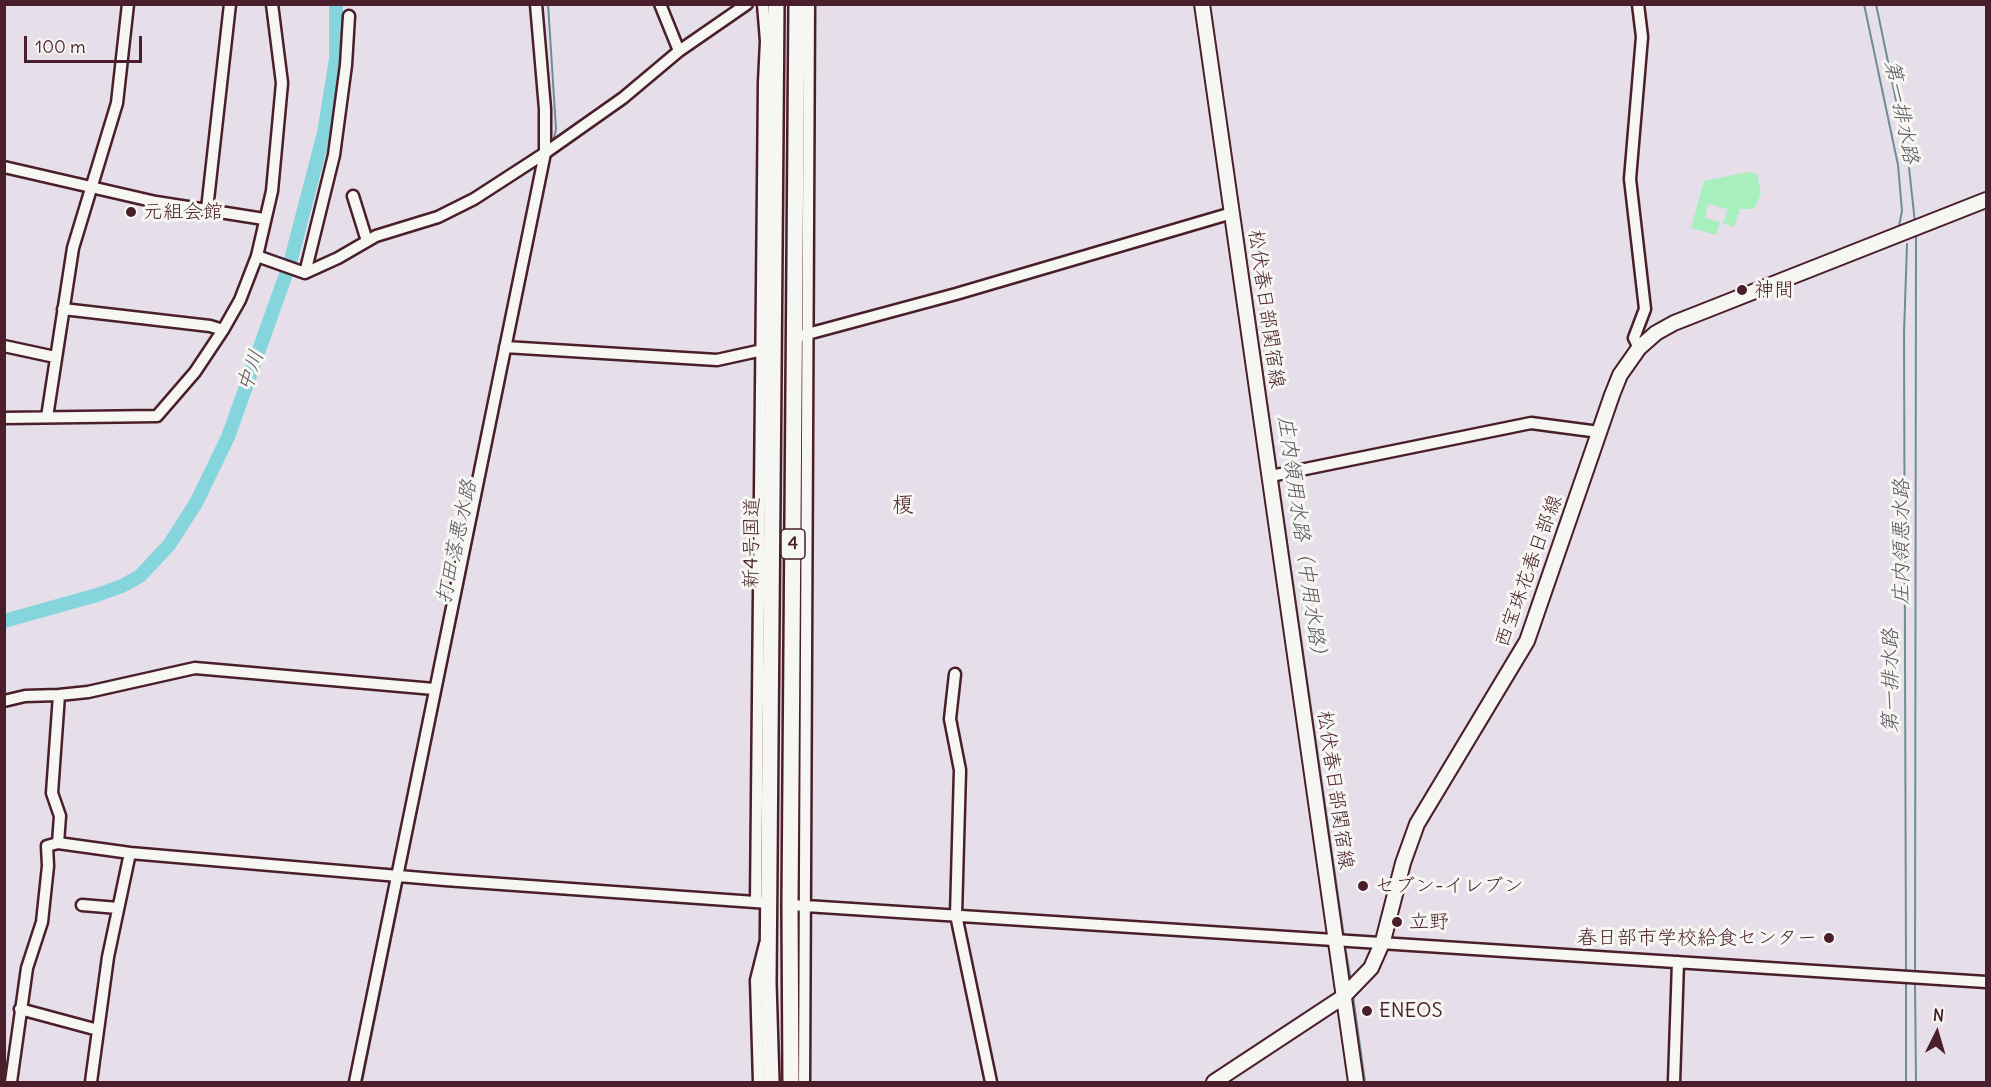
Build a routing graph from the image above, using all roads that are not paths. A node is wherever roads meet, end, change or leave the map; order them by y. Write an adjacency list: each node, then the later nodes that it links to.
1 (128, 4): 19 (street)
2 (230, 4): 22 (street)
3 (272, 4): 24 (street)
4 (536, 4): 17 (street)
5 (660, 4): 15 (street)
6 (747, 4): 15 (street)
7 (763, 4): 16 (street)
8 (777, 4): 16 (highway, 新4号国道 / 4)
9 (797, 4): 14 (highway, 新4号国道 / 4)
10 (809, 4): 14 (street)
11 (1202, 4): 23 (main road, 松伏春日部関宿線)
12 (1638, 4): 34 (street)
13 (349, 16): 27 (street)
14 (802, 30): 30 (highway, 新4号国道 / 4)
15 (679, 51): 17 (street)
16 (771, 53): 33 (highway, 新4号国道 / 4)
17 (545, 153): 25 (street); 32 (street)
18 (4, 166): 19 (street)
19 (89, 188): 22 (street); 28 (street)
20 (353, 196): 25 (street)
21 (1986, 200): 34 (main road, 西宝珠花春日部線)
22 (207, 209): 24 (street)
23 (1232, 213): 30 (street); 39 (main road, 松伏春日部関宿線)
24 (264, 219): 26 (street)
25 (367, 241): 27 (street)
26 (257, 256): 27 (street); 29 (street)
27 (305, 273)
28 (63, 309): 29 (street); 35 (street)
29 (223, 330): 36 (street)
30 (801, 336): 49 (highway, 新4号国道 / 4)
31 (4, 346): 35 (street)
32 (505, 347): 33 (street); 41 (street)
33 (768, 348): 47 (highway, 新4号国道 / 4)
34 (1639, 348): 38 (main road, 西宝珠花春日部線)
35 (55, 357): 36 (street)
36 (47, 417): 37 (street)
37 (4, 418)
38 (1599, 432): 39 (street); 54 (main road, 西宝珠花春日部線)
39 (1271, 476): 53 (main road, 松伏春日部関宿線)
40 (955, 674): 51 (street)
41 (434, 689): 42 (street); 46 (street)
42 (59, 695): 43 (street); 44 (street)
43 (4, 701)
44 (58, 843): 45 (street); 58 (street)
45 (130, 853): 46 (street); 50 (street)
46 (397, 875): 47 (street); 62 (street)
47 (763, 903): 52 (highway, 新4号国道 / 4)
48 (82, 905): 50 (street)
49 (796, 906): 51 (street); 65 (highway, 新4号国道 / 4); 66 (street)
50 (118, 908): 59 (street)
51 (956, 915): 53 (street); 67 (street)
52 (769, 935): 63 (street); 64 (highway, 新4号国道 / 4)
53 (1335, 941): 54 (street); 57 (main road, 松伏春日部関宿線)
54 (1383, 941): 55 (street); 57 (main road, 西宝珠花春日部線)
55 (1678, 962): 56 (street); 70 (street)
56 (1986, 982)
57 (1343, 997): 68 (main road, 西宝珠花春日部線); 69 (main road, 松伏春日部関宿線)
58 (20, 1010): 59 (street); 61 (street)
59 (98, 1030): 60 (street)
60 (95, 1082)
61 (11, 1083)
62 (356, 1083)
63 (759, 1083)
64 (771, 1083)
65 (791, 1083)
66 (804, 1083)
67 (992, 1083)
68 (1214, 1083)
69 (1356, 1083)
70 (1674, 1083)

